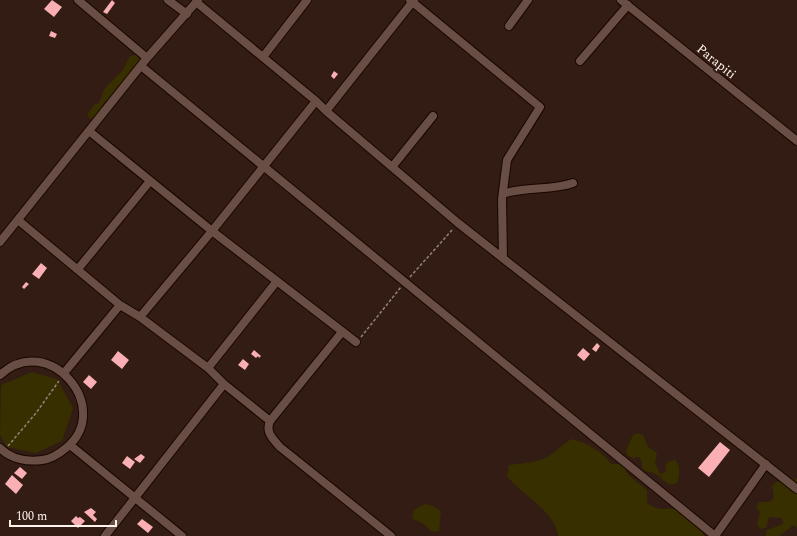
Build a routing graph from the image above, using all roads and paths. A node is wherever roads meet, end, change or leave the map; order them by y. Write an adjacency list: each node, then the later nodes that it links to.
1 (78, 0): 11 (street)
2 (168, 0): 8 (street)
3 (308, 0): 10 (street)
4 (528, 0): 9 (street)
5 (412, 1): 15 (street); 23 (street)
6 (200, 2): 8 (street); 10 (street)
7 (625, 3): 12 (street); 18 (street, Parapiti)
8 (187, 14): 11 (street)
9 (509, 26)
10 (263, 57): 14 (street)
11 (148, 58): 13 (street)
12 (580, 61)
13 (141, 66): 17 (street); 19 (street)
14 (316, 101): 15 (street); 19 (street)
15 (326, 111): 20 (street)
16 (433, 116): 20 (street)
17 (89, 131): 21 (street); 24 (street)
18 (797, 141)
19 (265, 166): 25 (street); 47 (street)
20 (392, 167): 27 (street)
21 (150, 181): 25 (street); 28 (street)
22 (573, 183): 23 (street)
23 (502, 194): 27 (street)
24 (18, 220): 26 (street); 28 (street)
25 (212, 231): 29 (street); 31 (street)
26 (0, 242)
27 (503, 258): 41 (street)
28 (78, 270): 30 (street)
29 (277, 281): 32 (street); 34 (street)
30 (120, 305): 31 (street); 35 (street)
31 (140, 317): 34 (street)
32 (342, 332): 33 (street); 38 (street)
33 (356, 342)
34 (208, 368): 37 (street)
35 (64, 373): 36 (street); 39 (street); 40 (path)
36 (0, 375)
37 (224, 384): 38 (street); 43 (street)
38 (270, 421): 46 (street)
39 (70, 445): 40 (street); 43 (street)
40 (1, 452)
41 (766, 464): 42 (street); 47 (street)
42 (797, 488)
43 (136, 498): 44 (street); 45 (street)
44 (106, 536)
45 (182, 536)
46 (391, 536)
47 (715, 536)

